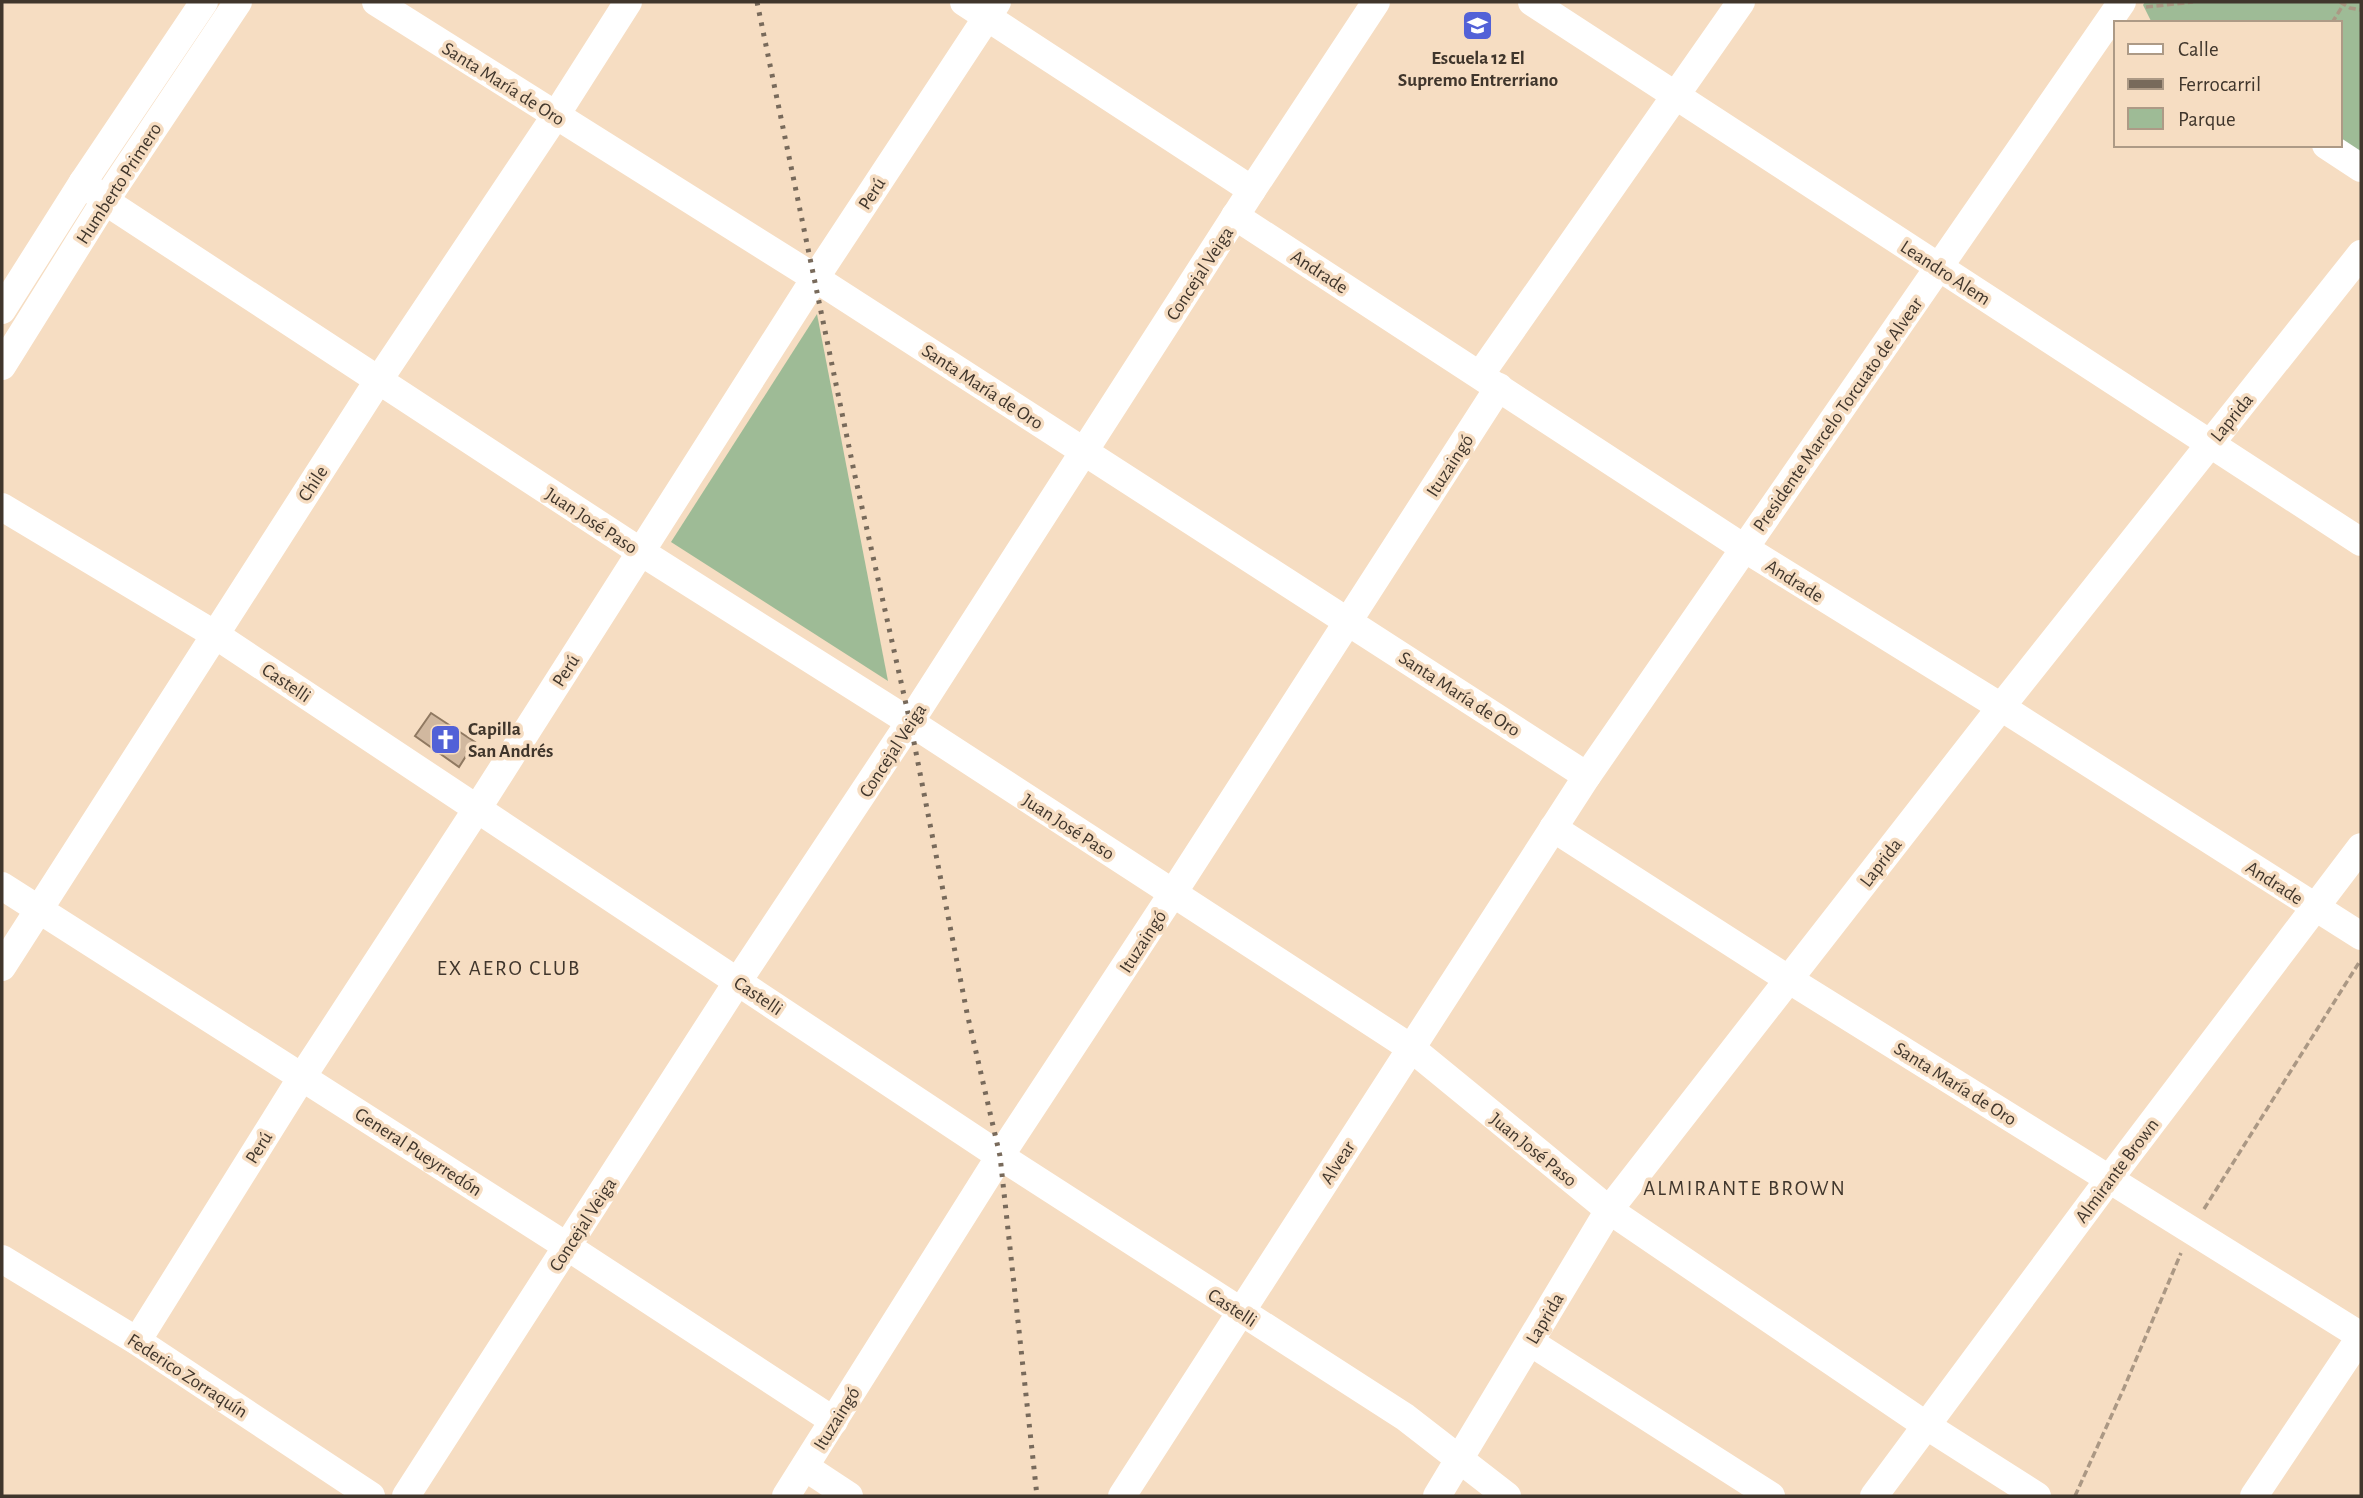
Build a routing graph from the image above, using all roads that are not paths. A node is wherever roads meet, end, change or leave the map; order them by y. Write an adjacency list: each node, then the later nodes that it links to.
1 (204, 2): 14 (street, Humberto Primero)
2 (238, 2): 16 (street, Humberto Primero)
3 (376, 2): 11 (street, Santa María de Oro)
4 (628, 2): 11 (street, Chile)
5 (1376, 2): 15 (street, Concejal Veiga)
6 (1532, 2): 10 (street, Leandro Alem)
7 (1741, 2): 10 (street, Ituzaingó)
8 (983, 7): 15 (street); 20 (street, Perú)
9 (2120, 9): 19 (street, Presidente Marcelo Torcuato de Alvear)
10 (1675, 95): 19 (street, Leandro Alem); 24 (street, Ituzaingó)
11 (556, 115): 20 (street, Santa María de Oro); 23 (street, Chile)
12 (2329, 147): 13 (street)
13 (2361, 168)
14 (83, 182): 16 (street, Juan José Paso); 21 (street, Humberto Primero)
15 (1252, 190): 17 (street, Concejal Veiga)
16 (105, 201): 22 (street, Humberto Primero); 23 (street, Juan José Paso)
17 (1235, 216): 24 (street, Andrade); 26 (street, Concejal Veiga)
18 (2361, 254): 25 (street, Laprida)
19 (1939, 267): 25 (street, Leandro Alem); 29 (street, Presidente Marcelo Torcuato de Alvear)
20 (815, 278): 26 (street, Santa María de Oro); 30 (street, Perú)
21 (2, 310)
22 (2, 366)
23 (378, 381): 30 (street, Juan José Paso); 32 (street, Chile)
24 (1490, 381): 29 (street, Andrade); 31 (street, Ituzaingó)
25 (2210, 443): 28 (street, Leandro Alem); 33 (street, Laprida)
26 (1084, 451): 31 (street, Santa María de Oro); 34 (street, Concejal Veiga)
27 (2, 507): 32 (street, Castelli)
28 (2361, 542)
29 (1744, 548): 33 (street, Andrade); 35 (street, Presidente Marcelo Torcuato de Alvear)
30 (641, 552): 34 (street, Juan José Paso); 36 (street, Perú)
31 (1349, 621): 35 (street, Santa María de Oro); 40 (street, Ituzaingó)
32 (215, 634): 36 (street, Castelli); 42 (street, Chile)
33 (2001, 708): 41 (street, Andrade); 45 (street, Laprida)
34 (911, 722): 40 (street, Juan José Paso); 46 (street, Concejal Veiga)
35 (1587, 776): 37 (street, Presidente Marcelo Torcuato de Alvear)
36 (477, 809): 46 (street, Castelli); 48 (street, Perú)
37 (1553, 828): 45 (street, Santa María de Oro); 47 (street, Alvear)
38 (2361, 847): 41 (street, Almirante Brown)
39 (2, 886): 42 (street, General Pueyrredón)
40 (1173, 893): 47 (street, Juan José Paso); 49 (street, Ituzaingó)
41 (2316, 908): 43 (street, Andrade); 50 (street, Almirante Brown)
42 (39, 910): 44 (street, Chile); 48 (street, General Pueyrredón)
43 (2361, 936)
44 (2, 967)
45 (1788, 979): 50 (street, Santa María de Oro); 51 (street, Laprida)
46 (738, 981): 49 (street, Castelli); 52 (street, Concejal Veiga)
47 (1411, 1048): 51 (street, Juan José Paso); 54 (street, Alvear)
48 (302, 1077): 52 (street, General Pueyrredón); 56 (street, Perú)
49 (1000, 1156): 54 (street, Castelli); 58 (street, Ituzaingó)
50 (2110, 1178): 55 (street, Santa María de Oro); 59 (street, Almirante Brown)
51 (1609, 1210): 57 (street, Laprida); 59 (street, Juan José Paso)
52 (568, 1247): 58 (street, General Pueyrredón); 63 (street, Concejal Veiga)
53 (2, 1259): 56 (street, Federico Zorraquín)
54 (1240, 1312): 60 (street, Castelli); 66 (street, Alvear)
55 (2361, 1336): 72 (street)
56 (137, 1342): 62 (street, Federico Zorraquín)
57 (1530, 1342): 60 (street, Laprida); 69 (street)
58 (834, 1421): 61 (street, Ituzaingó)
59 (1927, 1426): 70 (street, Almirante Brown); 71 (street, Juan José Paso)
60 (1459, 1458): 67 (street, Laprida); 68 (street, Castelli)
61 (805, 1467): 64 (street, Ituzaingó); 65 (street)
62 (371, 1496)
63 (406, 1496)
64 (786, 1496)
65 (849, 1496)
66 (1122, 1496)
67 (1437, 1496)
68 (1507, 1496)
69 (1771, 1496)
70 (1874, 1496)
71 (2037, 1496)
72 (2254, 1496)

